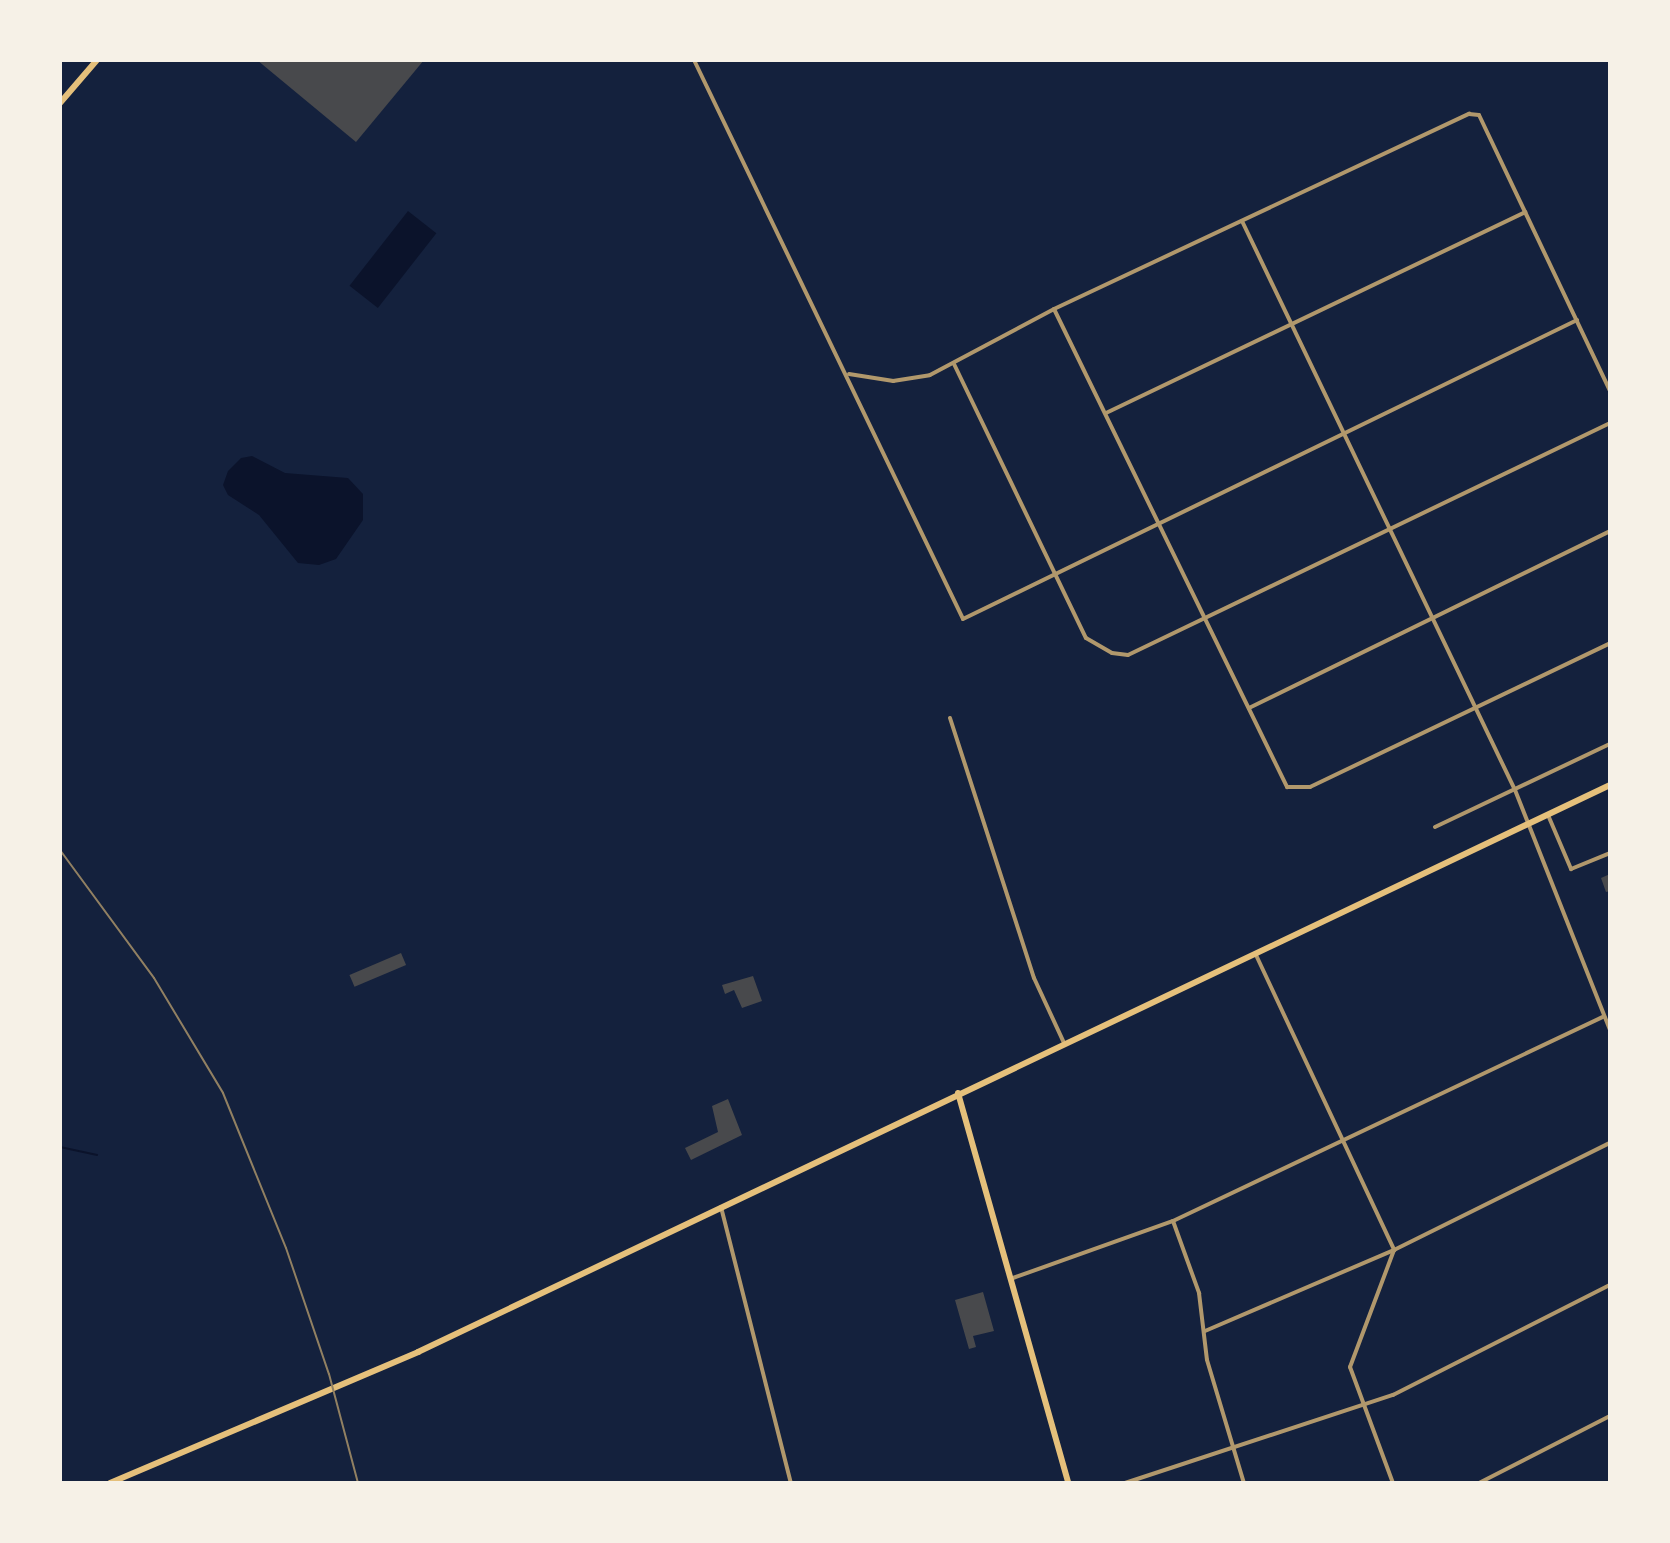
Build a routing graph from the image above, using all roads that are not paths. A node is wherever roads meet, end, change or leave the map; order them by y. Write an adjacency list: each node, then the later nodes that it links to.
1 (97, 60): 3 (main road)
2 (694, 60): 10 (street)
3 (60, 103)
4 (1526, 211): 5 (street); 7 (street); 8 (street)
5 (1241, 220): 6 (street); 8 (street)
6 (1054, 309): 9 (street); 12 (street)
7 (1577, 320): 11 (street); 14 (street)
8 (1293, 326): 12 (street); 14 (street)
9 (954, 364): 10 (street); 18 (street)
10 (849, 374): 18 (street)
11 (1610, 391)
12 (1106, 413): 15 (street)
13 (1610, 423): 16 (street)
14 (1345, 432): 15 (street); 16 (street)
15 (1158, 523): 18 (street); 20 (street)
16 (1391, 529): 19 (street); 20 (street)
17 (1610, 531): 19 (street)
18 (1056, 572): 20 (street)
19 (1433, 617): 22 (street); 23 (street)
20 (1207, 621): 23 (street)
21 (1610, 643): 22 (street)
22 (1476, 707): 23 (street); 27 (street)
23 (1249, 708)
24 (950, 718): 35 (street)
25 (1610, 744): 27 (street)
26 (1610, 785): 28 (main road)
27 (1515, 790): 29 (street); 30 (street)
28 (1548, 815): 29 (main road); 31 (street)
29 (1529, 824): 32 (main road); 33 (street)
30 (1435, 827)
31 (1610, 853)
32 (1255, 952): 35 (main road); 37 (street)
33 (1604, 1016): 34 (street); 37 (street)
34 (1610, 1030)
35 (1064, 1043): 36 (main road)
36 (958, 1093): 39 (main road); 42 (main road)
37 (1344, 1138): 40 (street); 41 (street)
38 (1610, 1143): 41 (street)
39 (720, 1205): 48 (main road); 49 (street)
40 (1173, 1221): 42 (street); 44 (street)
41 (1394, 1250): 44 (street); 45 (street)
42 (1013, 1278): 50 (main road)
43 (1610, 1285): 45 (street)
44 (1205, 1331): 47 (street)
45 (1363, 1403): 47 (street); 53 (street)
46 (1610, 1416): 54 (street)
47 (1232, 1447): 51 (street); 52 (street)
48 (110, 1483)
49 (791, 1483)
50 (1068, 1483)
51 (1125, 1483)
52 (1244, 1483)
53 (1393, 1483)
54 (1479, 1483)

